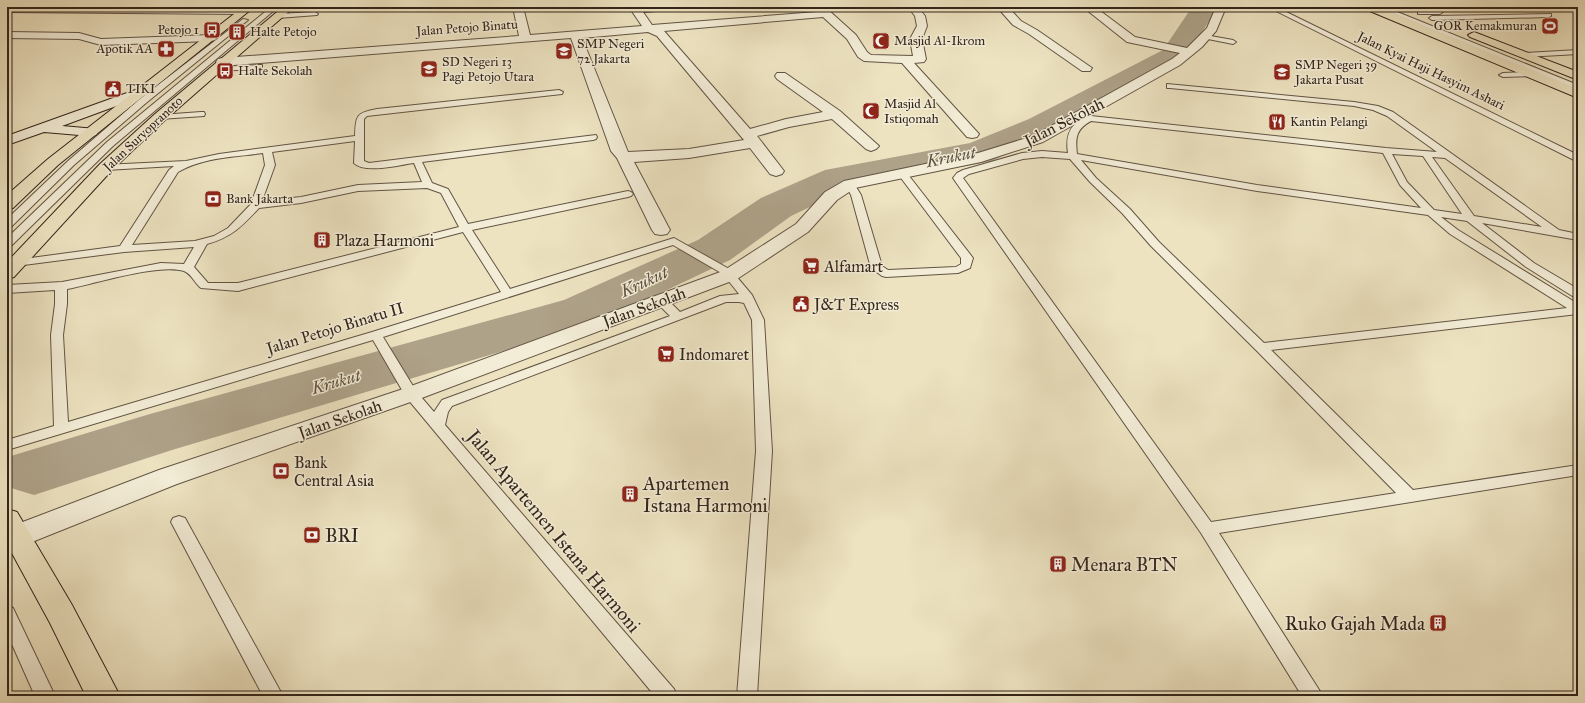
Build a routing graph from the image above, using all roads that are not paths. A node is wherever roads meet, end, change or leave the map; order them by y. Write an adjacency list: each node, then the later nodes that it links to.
1 (518, 7): 28 (street)
2 (669, 7): 12 (street)
3 (913, 7): 33 (street)
4 (1002, 7): 36 (street)
5 (1088, 7): 30 (street)
6 (1221, 7): 26 (street, Jalan Sekolah)
7 (1271, 7): 64 (lane, Jalan Kyai Haji Hasyim Ashari)
8 (1369, 7): 37 (main road, Jalan Kyai Haji Hasyim Ashari)
9 (1380, 7): 43 (lane)
10 (1392, 7): 41 (lane)
11 (1405, 7): 19 (main road)
12 (635, 8): 22 (street)
13 (7, 9): 14 (street)
14 (78, 9): 17 (street); 25 (street)
15 (281, 10): 18 (lane); 34 (main road, Jalan Suryopranoto); 83 (lane)
16 (823, 10): 21 (street, Jalan Petojo Binatu); 33 (street)
17 (248, 11): 27 (main road, Jalan Suryopranoto); 77 (lane)
18 (314, 14)
19 (1436, 15): 20 (lane); 32 (main road)
20 (1550, 15)
21 (783, 18): 22 (street, Jalan Petojo Binatu); 23 (street)
22 (649, 29): 24 (street, Jalan Petojo Binatu); 55 (street)
23 (793, 29)
24 (576, 35): 28 (street, Jalan Petojo Binatu); 63 (street)
25 (10, 36): 27 (street)
26 (1205, 37): 29 (lane); 30 (street, Jalan Sekolah)
27 (211, 38): 44 (main road, Jalan Suryopranoto)
28 (525, 39): 34 (street, Jalan Petojo Binatu)
29 (1233, 42)
30 (1185, 51): 69 (street, Jalan Sekolah)
31 (1578, 52): 32 (lane)
32 (1525, 55): 40 (main road)
33 (904, 60): 52 (street)
34 (218, 66): 35 (lane); 49 (main road, Jalan Suryopranoto)
35 (260, 67)
36 (1086, 68)
37 (1528, 74): 38 (lane); 46 (main road, Jalan Kyai Haji Hasyim Ashari)
38 (1503, 75)
39 (781, 76): 48 (street)
40 (1578, 76)
41 (1578, 83)
42 (1170, 86): 61 (lane)
43 (1578, 88)
44 (141, 92): 50 (street); 51 (main road, Jalan Suryopranoto)
45 (559, 92): 54 (lane)
46 (1578, 94)
47 (202, 114): 49 (lane)
48 (835, 114): 55 (street); 57 (street)
49 (160, 117): 67 (main road, Jalan Suryopranoto)
50 (42, 128): 51 (street); 56 (street)
51 (91, 132): 73 (main road, Jalan Suryopranoto)
52 (972, 134)
53 (593, 137): 65 (lane)
54 (360, 138): 58 (lane); 65 (lane)
55 (750, 138): 63 (street); 68 (street)
56 (7, 141)
57 (871, 146)
58 (267, 150): 66 (lane); 74 (lane)
59 (1386, 151): 60 (lane); 62 (lane); 75 (lane)
60 (1426, 154): 61 (lane); 76 (lane)
61 (1448, 155): 79 (lane)
62 (1073, 156): 75 (lane); 97 (lane); 106 (lane)
63 (624, 157): 80 (street)
64 (1578, 159)
65 (417, 160): 71 (lane)
66 (189, 163): 67 (lane); 84 (lane)
67 (106, 167): 85 (main road, Jalan Suryopranoto)
68 (776, 171)
69 (903, 174): 70 (street, Jalan Sekolah); 70 (lane)
70 (850, 184): 87 (street, Jalan Sekolah)
71 (428, 185): 74 (lane); 78 (lane)
72 (628, 194): 78 (lane)
73 (7, 204)
74 (256, 205): 82 (lane)
75 (1430, 212): 76 (lane); 94 (lane)
76 (1470, 218): 79 (lane); 91 (lane)
77 (7, 225)
78 (466, 228): 86 (lane); 90 (lane)
79 (1557, 233): 81 (lane)
80 (666, 235): 87 (lane); 90 (lane, Jalan Petojo Binatu II)
81 (1578, 237)
82 (203, 242): 84 (lane); 86 (lane)
83 (7, 244)
84 (124, 249): 85 (lane)
85 (12, 268)
86 (188, 268): 88 (lane)
87 (726, 272): 92 (street, Jalan Sekolah); 93 (lane)
88 (61, 286): 89 (lane); 100 (lane)
89 (7, 289)
90 (508, 294): 96 (lane, Jalan Petojo Binatu II)
91 (1578, 294)
92 (662, 300): 95 (lane); 98 (street, Jalan Sekolah)
93 (749, 301): 95 (lane); 112 (lane)
94 (1578, 310): 97 (lane)
95 (678, 317): 99 (lane)
96 (377, 338): 98 (lane, Jalan Apartemen Istana Harmoni); 100 (lane, Jalan Petojo Binatu II)
97 (1261, 347): 103 (lane)
98 (410, 393): 99 (lane, Jalan Apartemen Istana Harmoni); 105 (street, Jalan Sekolah)
99 (438, 426): 111 (lane, Jalan Apartemen Istana Harmoni)
100 (61, 428): 101 (lane, Jalan Petojo Binatu II)
101 (7, 445)
102 (1578, 470): 103 (lane)
103 (1410, 498): 106 (lane)
104 (179, 522): 110 (lane)
105 (12, 527): 109 (main road)
106 (1207, 529): 113 (lane)
107 (7, 613): 108 (lane)
108 (45, 696)
109 (103, 696)
110 (273, 696)
111 (667, 696)
112 (747, 696)
113 (1313, 696)

